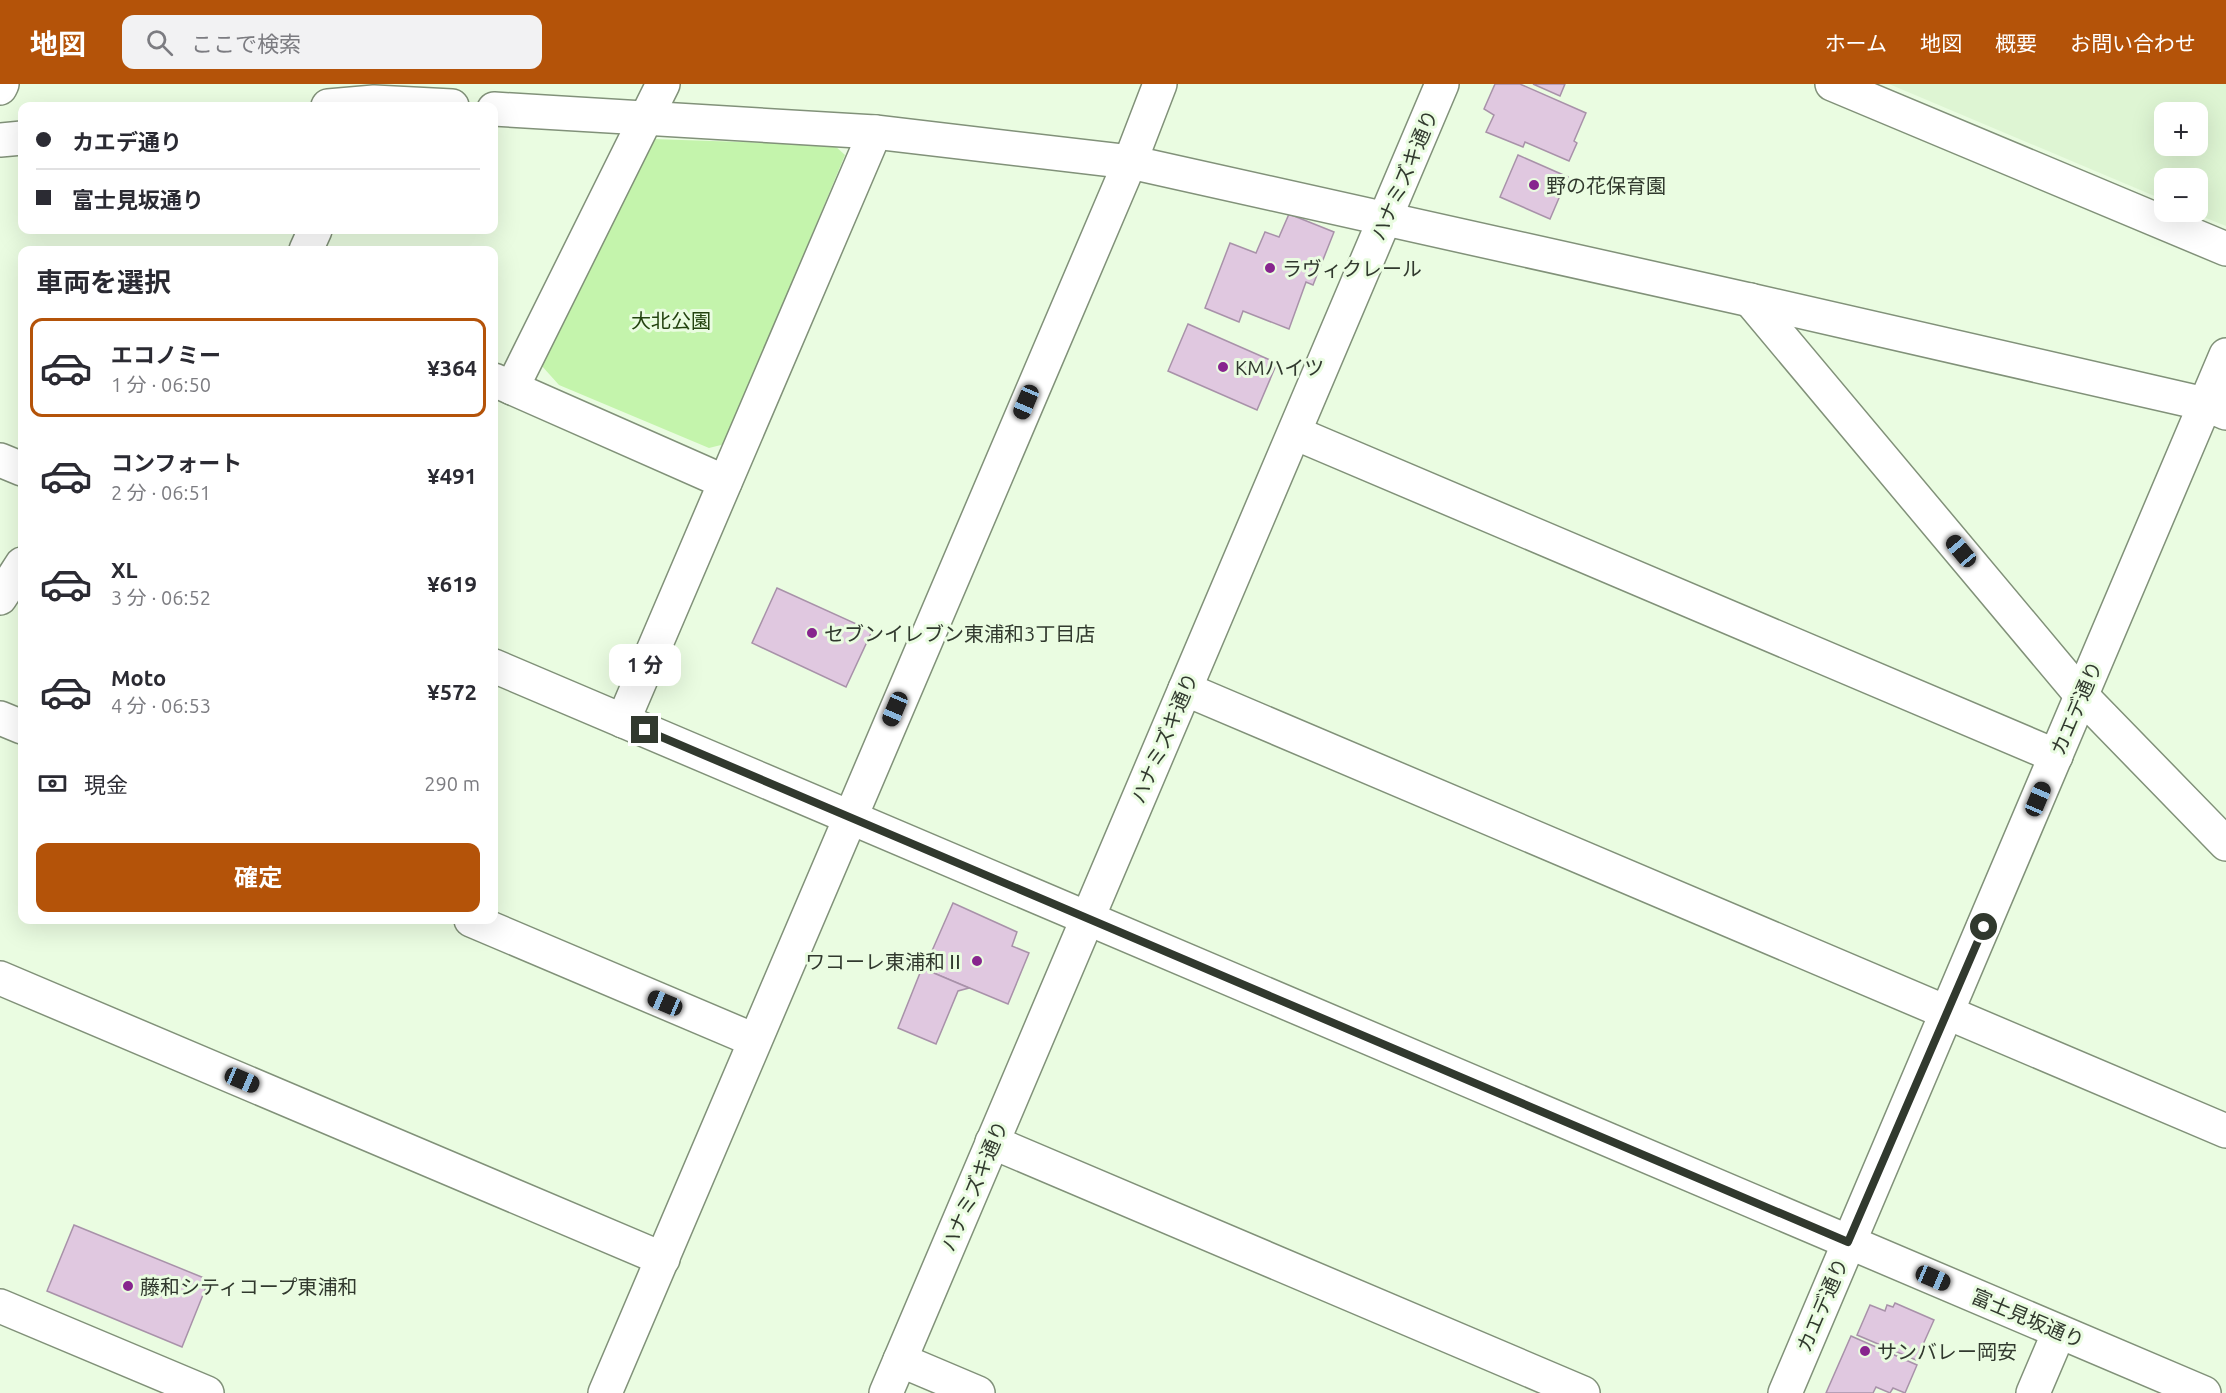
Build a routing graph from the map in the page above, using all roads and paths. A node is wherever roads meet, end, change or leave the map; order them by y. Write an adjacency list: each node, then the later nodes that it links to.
1 (663, 84): 9 (street)
2 (1160, 84): 13 (street)
3 (1442, 84): 14 (street, ハナミズキ通り)
4 (1832, 84): 15 (street)
5 (375, 97): 6 (street); 7 (street)
6 (349, 102)
7 (418, 102)
8 (498, 109): 9 (street)
9 (647, 118): 10 (street); 18 (street)
10 (875, 132): 13 (street); 23 (street)
11 (18, 138): 12 (street)
12 (0, 140)
13 (1130, 162): 14 (street); 33 (street)
14 (1385, 219): 16 (street); 20 (street, ハナミズキ通り)
15 (2226, 249)
16 (1750, 300): 19 (street); 28 (street)
17 (2226, 355): 19 (street, カエデ通り)
18 (503, 384): 23 (street)
19 (2216, 408): 28 (street, カエデ通り)
20 (1295, 433): 27 (street, ハナミズキ通り); 32 (street)
21 (0, 460): 22 (street)
22 (18, 467)
23 (725, 482): 30 (street)
24 (18, 570): 25 (street)
25 (0, 598)
26 (498, 668): 30 (street, 富士見坂通り)
27 (1185, 688): 35 (street, ハナミズキ通り); 38 (street)
28 (2081, 695): 32 (street, カエデ通り); 34 (street)
29 (0, 718): 31 (street)
30 (623, 721): 33 (street, 富士見坂通り)
31 (18, 725)
32 (2056, 756): 38 (street, カエデ通り)
33 (848, 818): 35 (street, 富士見坂通り); 39 (street)
34 (2226, 844)
35 (1087, 919): 41 (street, ハナミズキ通り); 42 (street, 富士見坂通り)
36 (480, 924): 39 (street)
37 (0, 978): 43 (street)
38 (1948, 1012): 40 (street); 42 (street, カエデ通り)
39 (754, 1040): 43 (street)
40 (2226, 1131)
41 (993, 1142): 46 (street, ハナミズキ通り); 51 (street)
42 (1848, 1242): 45 (street, 富士見坂通り); 52 (street, カエデ通り)
43 (663, 1259): 48 (street)
44 (0, 1306): 47 (street)
45 (2060, 1332): 53 (street); 54 (street, 富士見坂通り)
46 (900, 1360): 49 (street, ハナミズキ通り); 50 (street)
47 (207, 1393)
48 (605, 1393)
49 (885, 1393)
50 (978, 1393)
51 (1583, 1393)
52 (1785, 1393)
53 (2033, 1393)
54 (2204, 1393)

